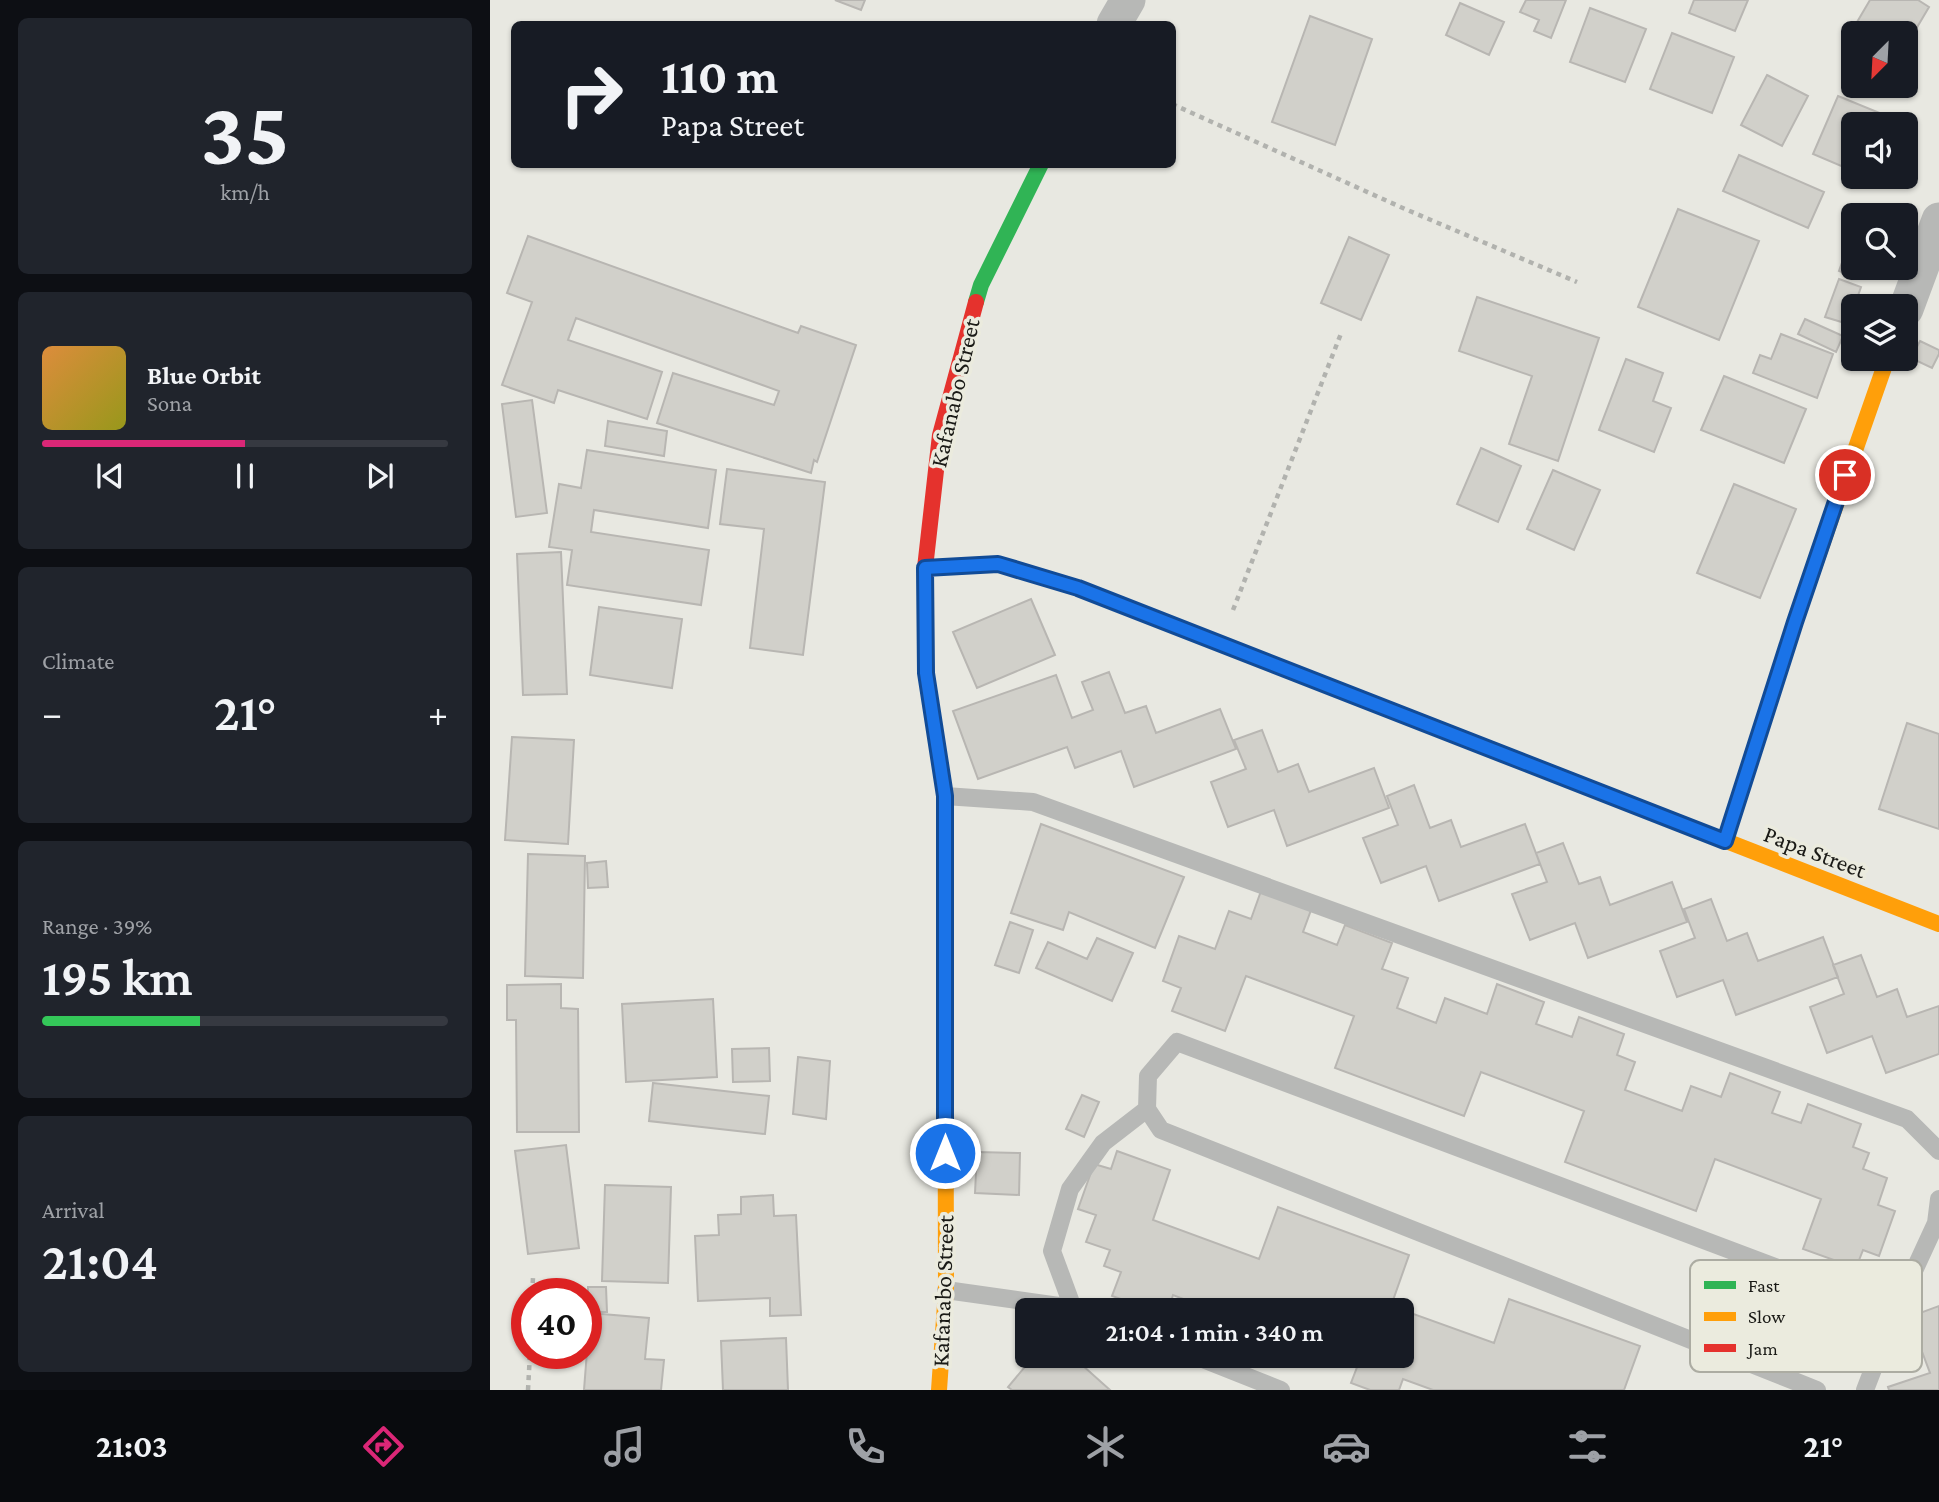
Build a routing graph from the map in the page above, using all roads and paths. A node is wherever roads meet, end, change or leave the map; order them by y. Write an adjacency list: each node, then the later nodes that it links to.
1 (1128, 0): 2 (street)
2 (1116, 21)
3 (1176, 106): 6 (path)
4 (1039, 168): 10 (street, Kafanabo Street)
5 (1939, 220): 7 (street)
6 (1577, 282)
7 (1912, 294)
8 (1342, 331): 11 (path)
9 (1883, 371): 13 (street)
10 (925, 568): 11 (street, Papa Street); 12 (street, Kafanabo Street)
11 (1220, 644): 13 (street, Papa Street)
12 (945, 796): 16 (lane); 20 (street, Kafanabo Street)
13 (1725, 841): 14 (street, Papa Street)
14 (1939, 924)
15 (1147, 1109): 18 (lane); 21 (lane); 23 (lane)
16 (1939, 1151)
17 (1939, 1199): 19 (lane)
18 (1757, 1260)
19 (1919, 1260)
20 (946, 1290): 22 (lane); 29 (street, Kafanabo Street)
21 (1071, 1298)
22 (1015, 1301)
23 (1690, 1340)
24 (1225, 1368): 30 (lane)
25 (529, 1369): 28 (path)
26 (1772, 1372): 31 (lane)
27 (1873, 1372): 32 (lane)
28 (528, 1390)
29 (939, 1390)
30 (1281, 1390)
31 (1817, 1390)
32 (1866, 1390)

